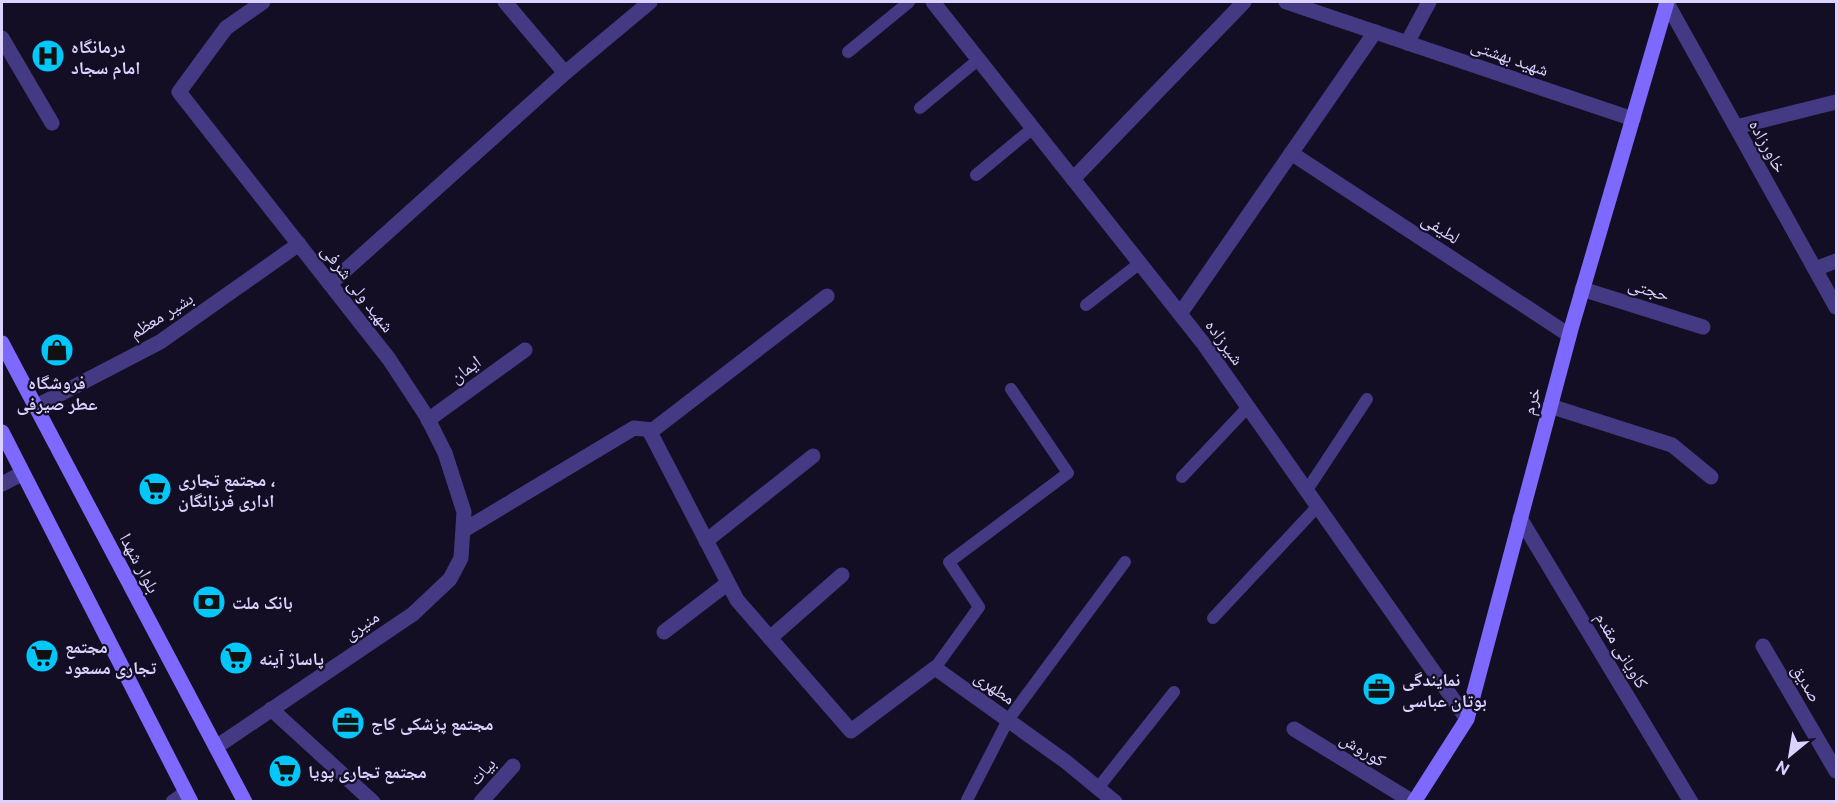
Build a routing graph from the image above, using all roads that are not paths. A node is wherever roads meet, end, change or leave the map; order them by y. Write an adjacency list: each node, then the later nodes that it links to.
1 (264, 2): 25 (street, شهید ولی شرفی)
2 (505, 2): 15 (street)
3 (650, 2): 15 (street)
4 (909, 2): 13 (lane)
5 (933, 2): 14 (street, شیرزاده)
6 (1244, 2): 24 (street)
7 (1286, 2): 10 (street, شهید بهشتی)
8 (1429, 2): 12 (street)
9 (1667, 2): 18 (main road, خرم); 20 (street, خاورزاده)
10 (1375, 32): 12 (street, شهید بهشتی); 22 (street)
11 (2, 38): 19 (street)
12 (1407, 43): 18 (street, شهید بهشتی)
13 (848, 52)
14 (979, 59): 17 (lane); 21 (street, شیرزاده)
15 (565, 73): 29 (street)
16 (1836, 102): 20 (street)
17 (920, 108)
18 (1633, 119): 30 (main road, خرم)
19 (52, 123)
20 (1736, 127): 28 (street, خاورزاده)
21 (1033, 128): 23 (lane); 24 (street, شیرزاده)
22 (1291, 153): 34 (street); 36 (street, لطیفی)
23 (976, 175)
24 (1073, 179): 27 (street, شیرزاده)
25 (300, 244): 29 (street, شهید ولی شرفی); 42 (street, بشیر معظم)
26 (1836, 261): 28 (street)
27 (1140, 263): 32 (lane); 34 (street, شیرزاده)
28 (1815, 269): 33 (street, خاورزاده)
29 (330, 284): 44 (street, شهید ولی شرفی)
30 (1582, 289): 35 (street, حجتی); 36 (main road, خرم)
31 (827, 296): 45 (street)
32 (1086, 305)
33 (1836, 307)
34 (1180, 314): 43 (street, شیرزاده)
35 (1703, 327)
36 (1569, 335): 41 (main road, خرم)
37 (2, 343): 42 (main road, بلوار شهدا)
38 (525, 350): 44 (street, ایمان)
39 (1011, 389): 64 (lane)
40 (1367, 399): 52 (lane)
41 (1550, 406): 50 (street); 54 (main road, خرم)
42 (35, 407): 70 (main road, بلوار شهدا)
43 (1248, 407): 49 (lane); 52 (street, شیرزاده)
44 (428, 420): 55 (street, شهید ولی شرفی)
45 (649, 430): 55 (street); 56 (street)
46 (2, 432): 48 (main road)
47 (813, 456): 56 (street)
48 (23, 473): 51 (street); 74 (main road)
49 (1182, 477)
50 (1711, 477)
51 (2, 484)
52 (1307, 490): 53 (street, شیرزاده)
53 (1318, 506): 60 (lane); 67 (street, شیرزاده)
54 (1520, 518): 67 (main road, خرم); 82 (street, کاویانی مقدم)
55 (464, 530): 66 (street, منیری)
56 (706, 541): 59 (street)
57 (1125, 562): 68 (lane)
58 (842, 575): 62 (street)
59 (728, 583): 61 (street); 62 (street)
60 (1213, 618)
61 (664, 632)
62 (770, 638): 64 (street)
63 (1763, 646): 72 (street, صدیق)
64 (935, 668): 68 (street, مطهری)
65 (1174, 692): 73 (lane)
66 (272, 709): 70 (street, منیری); 78 (street)
67 (1467, 719): 81 (main road, خرم)
68 (1008, 720): 73 (street, مطهری); 75 (lane)
69 (1294, 729): 81 (street, کوروش)
70 (216, 747): 77 (main road, بلوار شهدا)
71 (513, 766): 79 (street, بیات)
72 (1836, 771)
73 (1098, 788): 80 (street, مطهری)
74 (189, 797): 76 (street)
75 (967, 800)
76 (173, 801)
77 (245, 801)
78 (373, 801)
79 (481, 801)
80 (1115, 801)
81 (1413, 801)
82 (1690, 801)

